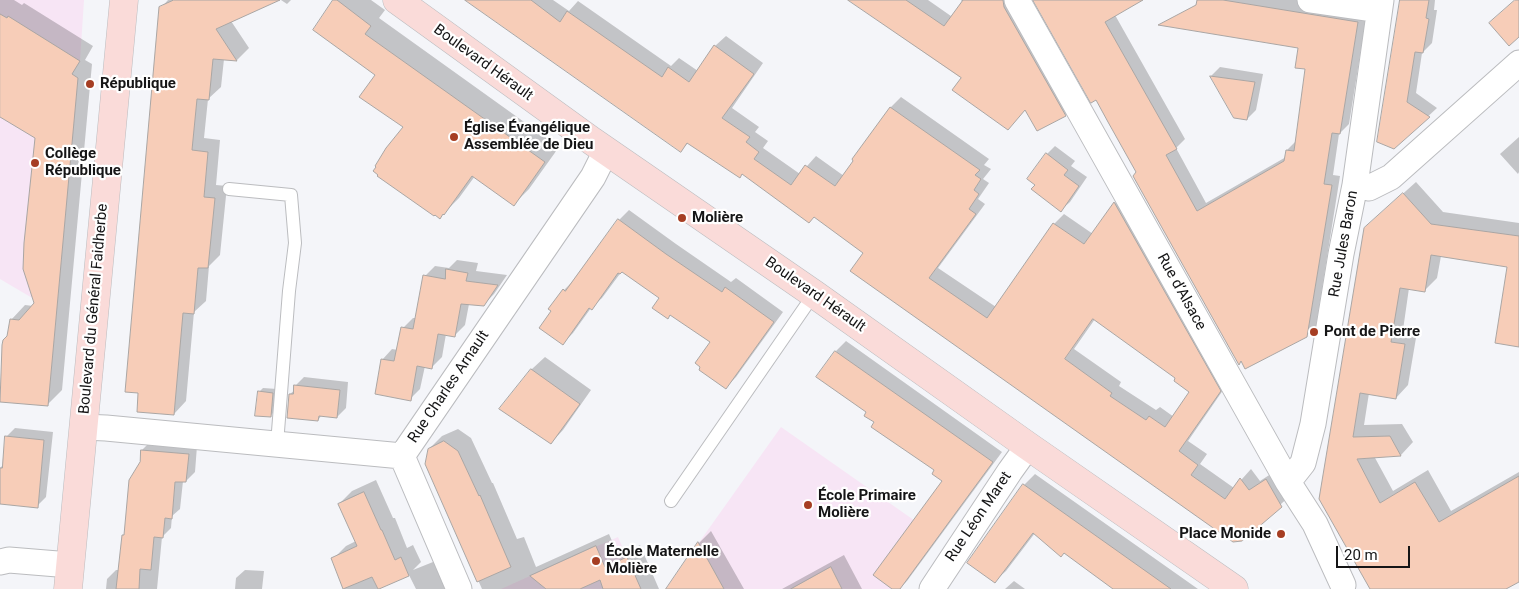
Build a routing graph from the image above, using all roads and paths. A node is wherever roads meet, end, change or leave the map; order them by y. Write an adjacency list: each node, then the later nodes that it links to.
1 (124, 0): 11 (main road, Boulevard du Général Faidherbe)
2 (397, 0): 7 (main road, Boulevard Hérault)
3 (1017, 0): 15 (street, Rue d’Alsace)
4 (1310, 0): 5 (street)
5 (1380, 5): 8 (street, Rue Jules Baron)
6 (1519, 63): 8 (street)
7 (606, 151): 10 (main road, Boulevard Hérault); 14 (street, Rue Charles Arnault)
8 (1354, 185): 15 (street, Rue Jules Baron)
9 (229, 189): 12 (lane)
10 (814, 294): 13 (main road, Boulevard Hérault); 16 (lane)
11 (83, 428): 12 (street, Rue Charles Arnault); 18 (main road, Boulevard du Général Faidherbe)
12 (277, 444): 14 (street, Rue Charles Arnault)
13 (1028, 446): 21 (street, Rue Léon Maret); 22 (main road, Boulevard Hérault)
14 (402, 456): 20 (street)
15 (1288, 482): 19 (street, Rue d’Alsace)
16 (671, 501)
17 (0, 562): 18 (street)
18 (69, 577)
19 (1343, 588)
20 (459, 589)
21 (932, 589)
22 (1234, 589)

